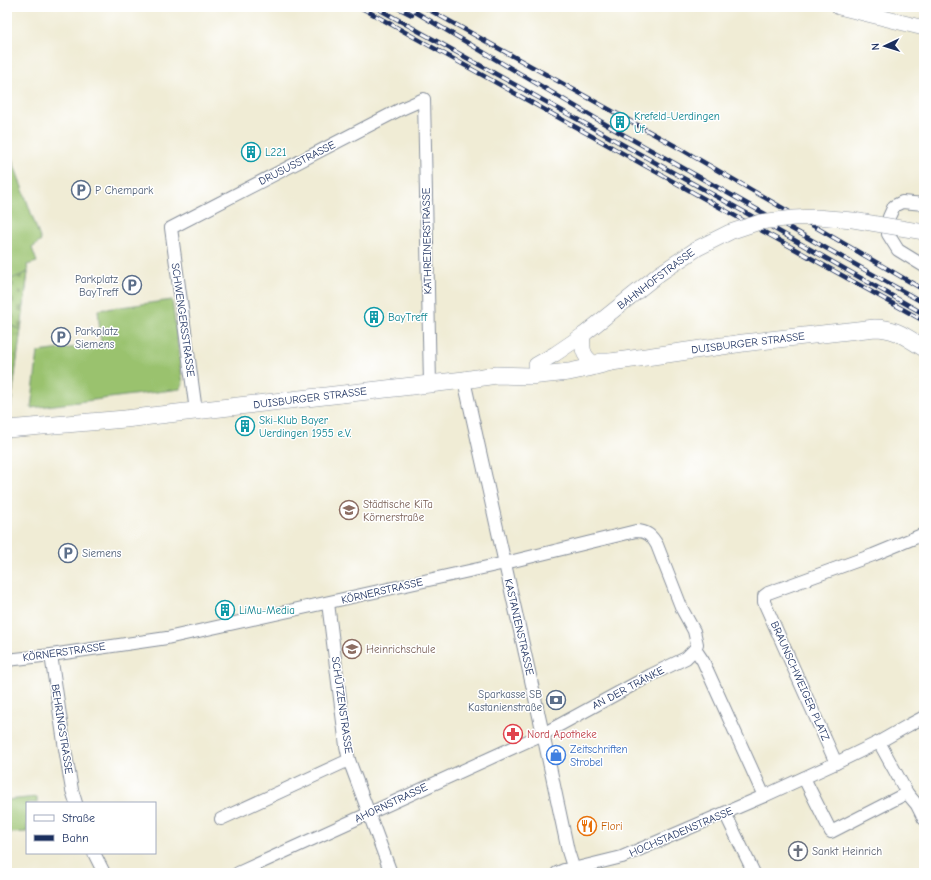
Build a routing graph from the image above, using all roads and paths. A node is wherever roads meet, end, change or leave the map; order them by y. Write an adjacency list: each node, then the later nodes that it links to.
1 (838, 7): 2 (street)
2 (924, 28)
3 (424, 99): 5 (street, DRUSUSSTRASSE); 15 (street, KATHREINERSTRASSE)
4 (924, 204): 7 (street)
5 (171, 228): 16 (street, SCHWENGERSSTRASSE)
6 (924, 232): 8 (street, BAHNHOFSTRASSE, bridge)
7 (924, 266)
8 (583, 335): 10 (street); 12 (street, BAHNHOFSTRASSE)
9 (924, 348): 11 (main road, DUISBURGER STRASSE)
10 (592, 362): 11 (main road, DUISBURGER STRASSE); 12 (main road, DUISBURGER STRASSE)
11 (611, 362): 13 (main road, DUISBURGER STRASSE)
12 (536, 365): 13 (main road, BAHNHOFSTRASSE)
13 (496, 375): 14 (main road, DUISBURGER STRASSE)
14 (464, 380): 15 (main road, DUISBURGER STRASSE); 19 (street, KASTANIENSTRASSE)
15 (430, 384): 16 (main road, DUISBURGER STRASSE)
16 (196, 411): 17 (main road, DUISBURGER STRASSE)
17 (7, 429)
18 (924, 534): 28 (street, BRAUNSCHWEIGER PLATZ)
19 (505, 563): 20 (street, KÖRNERSTRASSE); 21 (street, KÖRNERSTRASSE); 25 (street, KASTANIENSTRASSE)
20 (328, 603): 22 (street, KÖRNERSTRASSE); 27 (street, SCHÜTZENSTRASSE)
21 (696, 649): 25 (street, AN DER TRÄNKE); 31 (street)
22 (51, 655): 23 (street, KÖRNERSTRASSE); 32 (street, BEHRINGSTRASSE)
23 (7, 660)
24 (924, 717): 26 (street)
25 (543, 734): 33 (street, AHORNSTRASSE); 38 (street, KASTANIENSTRASSE)
26 (879, 742): 28 (street, HOCHSTADENSTRASSE); 30 (street)
27 (349, 760): 33 (street, SCHÜTZENSTRASSE); 35 (street)
28 (836, 763): 29 (street, HOCHSTADENSTRASSE)
29 (804, 778): 30 (street); 31 (street, HOCHSTADENSTRASSE)
30 (907, 793): 36 (street)
31 (764, 796): 34 (street, HOCHSTADENSTRASSE)
32 (76, 802)
33 (369, 813): 40 (street, AHORNSTRASSE); 41 (street, SCHÜTZENSTRASSE)
34 (725, 813): 38 (street, HOCHSTADENSTRASSE); 43 (street)
35 (222, 819)
36 (924, 819)
37 (94, 854): 39 (street)
38 (574, 871): 42 (street, HOCHSTADENSTRASSE)
39 (104, 873)
40 (238, 873)
41 (391, 873)
42 (557, 873)
43 (754, 873)

